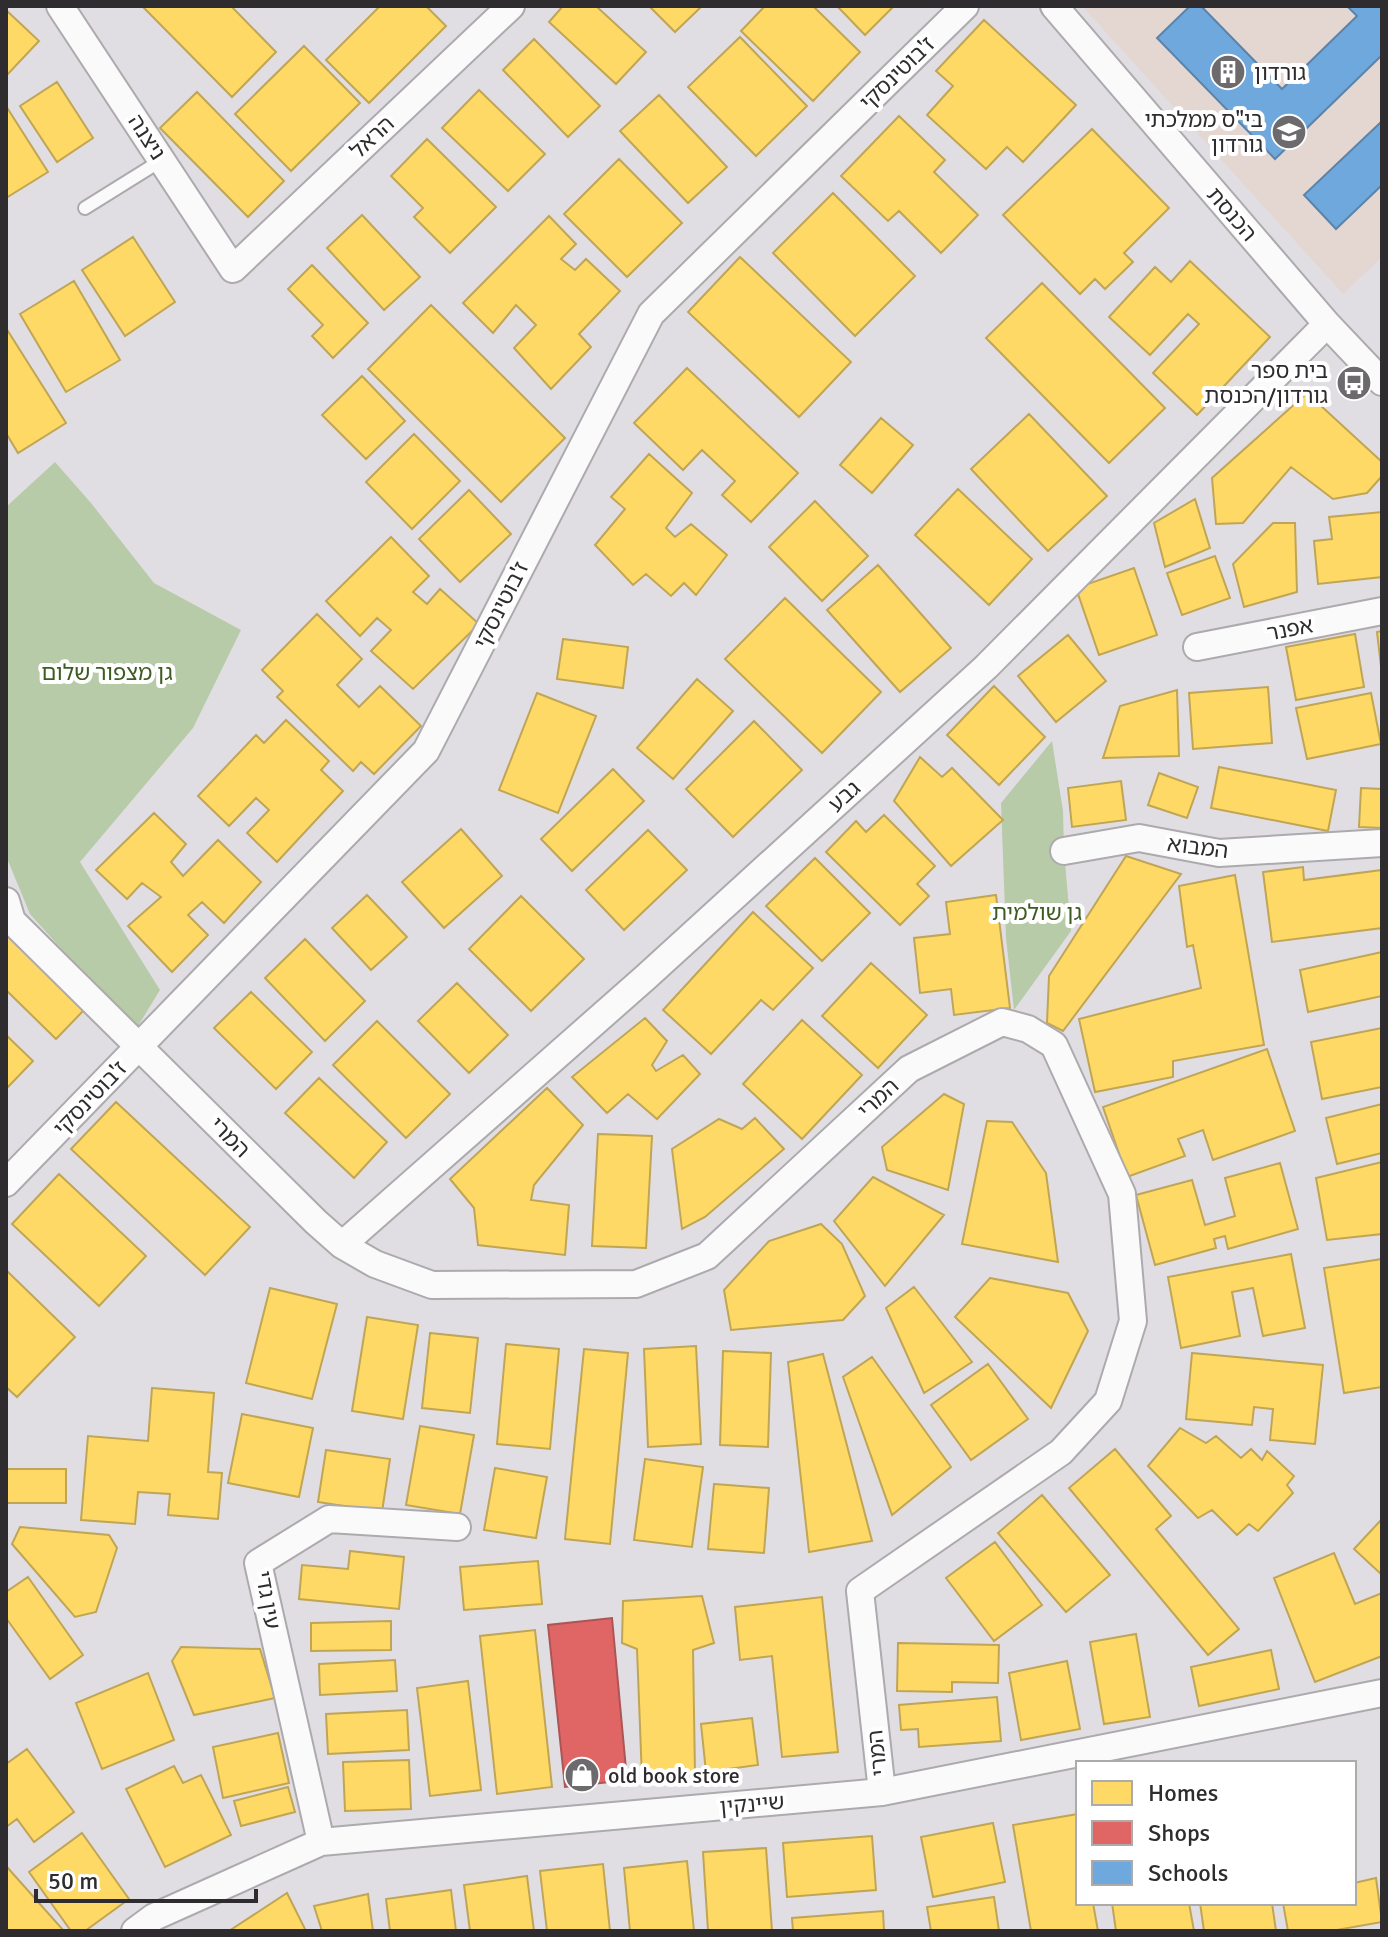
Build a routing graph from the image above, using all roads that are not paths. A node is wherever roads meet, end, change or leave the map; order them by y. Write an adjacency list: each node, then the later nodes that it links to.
1 (60, 6): 5 (street, ניצנה)
2 (511, 6): 7 (street, הראל)
3 (965, 6): 15 (street, ז'בוטינסקי)
4 (1054, 6): 8 (street, הכנסת)
5 (162, 160): 6 (lane); 7 (street, ניצנה)
6 (85, 208)
7 (233, 269)
8 (1327, 324): 9 (street, הכנסת); 17 (street, גבע)
9 (1382, 382)
10 (1382, 611): 11 (street, אפנר)
11 (1197, 647)
12 (1382, 843): 13 (street, המבוא)
13 (1064, 851)
14 (6, 901): 15 (street, המרי)
15 (140, 1047): 16 (street, ז'בוטינסקי); 17 (street, המרי)
16 (6, 1183)
17 (342, 1245): 20 (street, המרי)
18 (457, 1527): 21 (street, עין גדי)
19 (1382, 1693): 20 (street, שיינקין)
20 (882, 1792): 21 (street, שיינקין)
21 (321, 1842): 22 (street, שיינקין)
22 (135, 1931)

